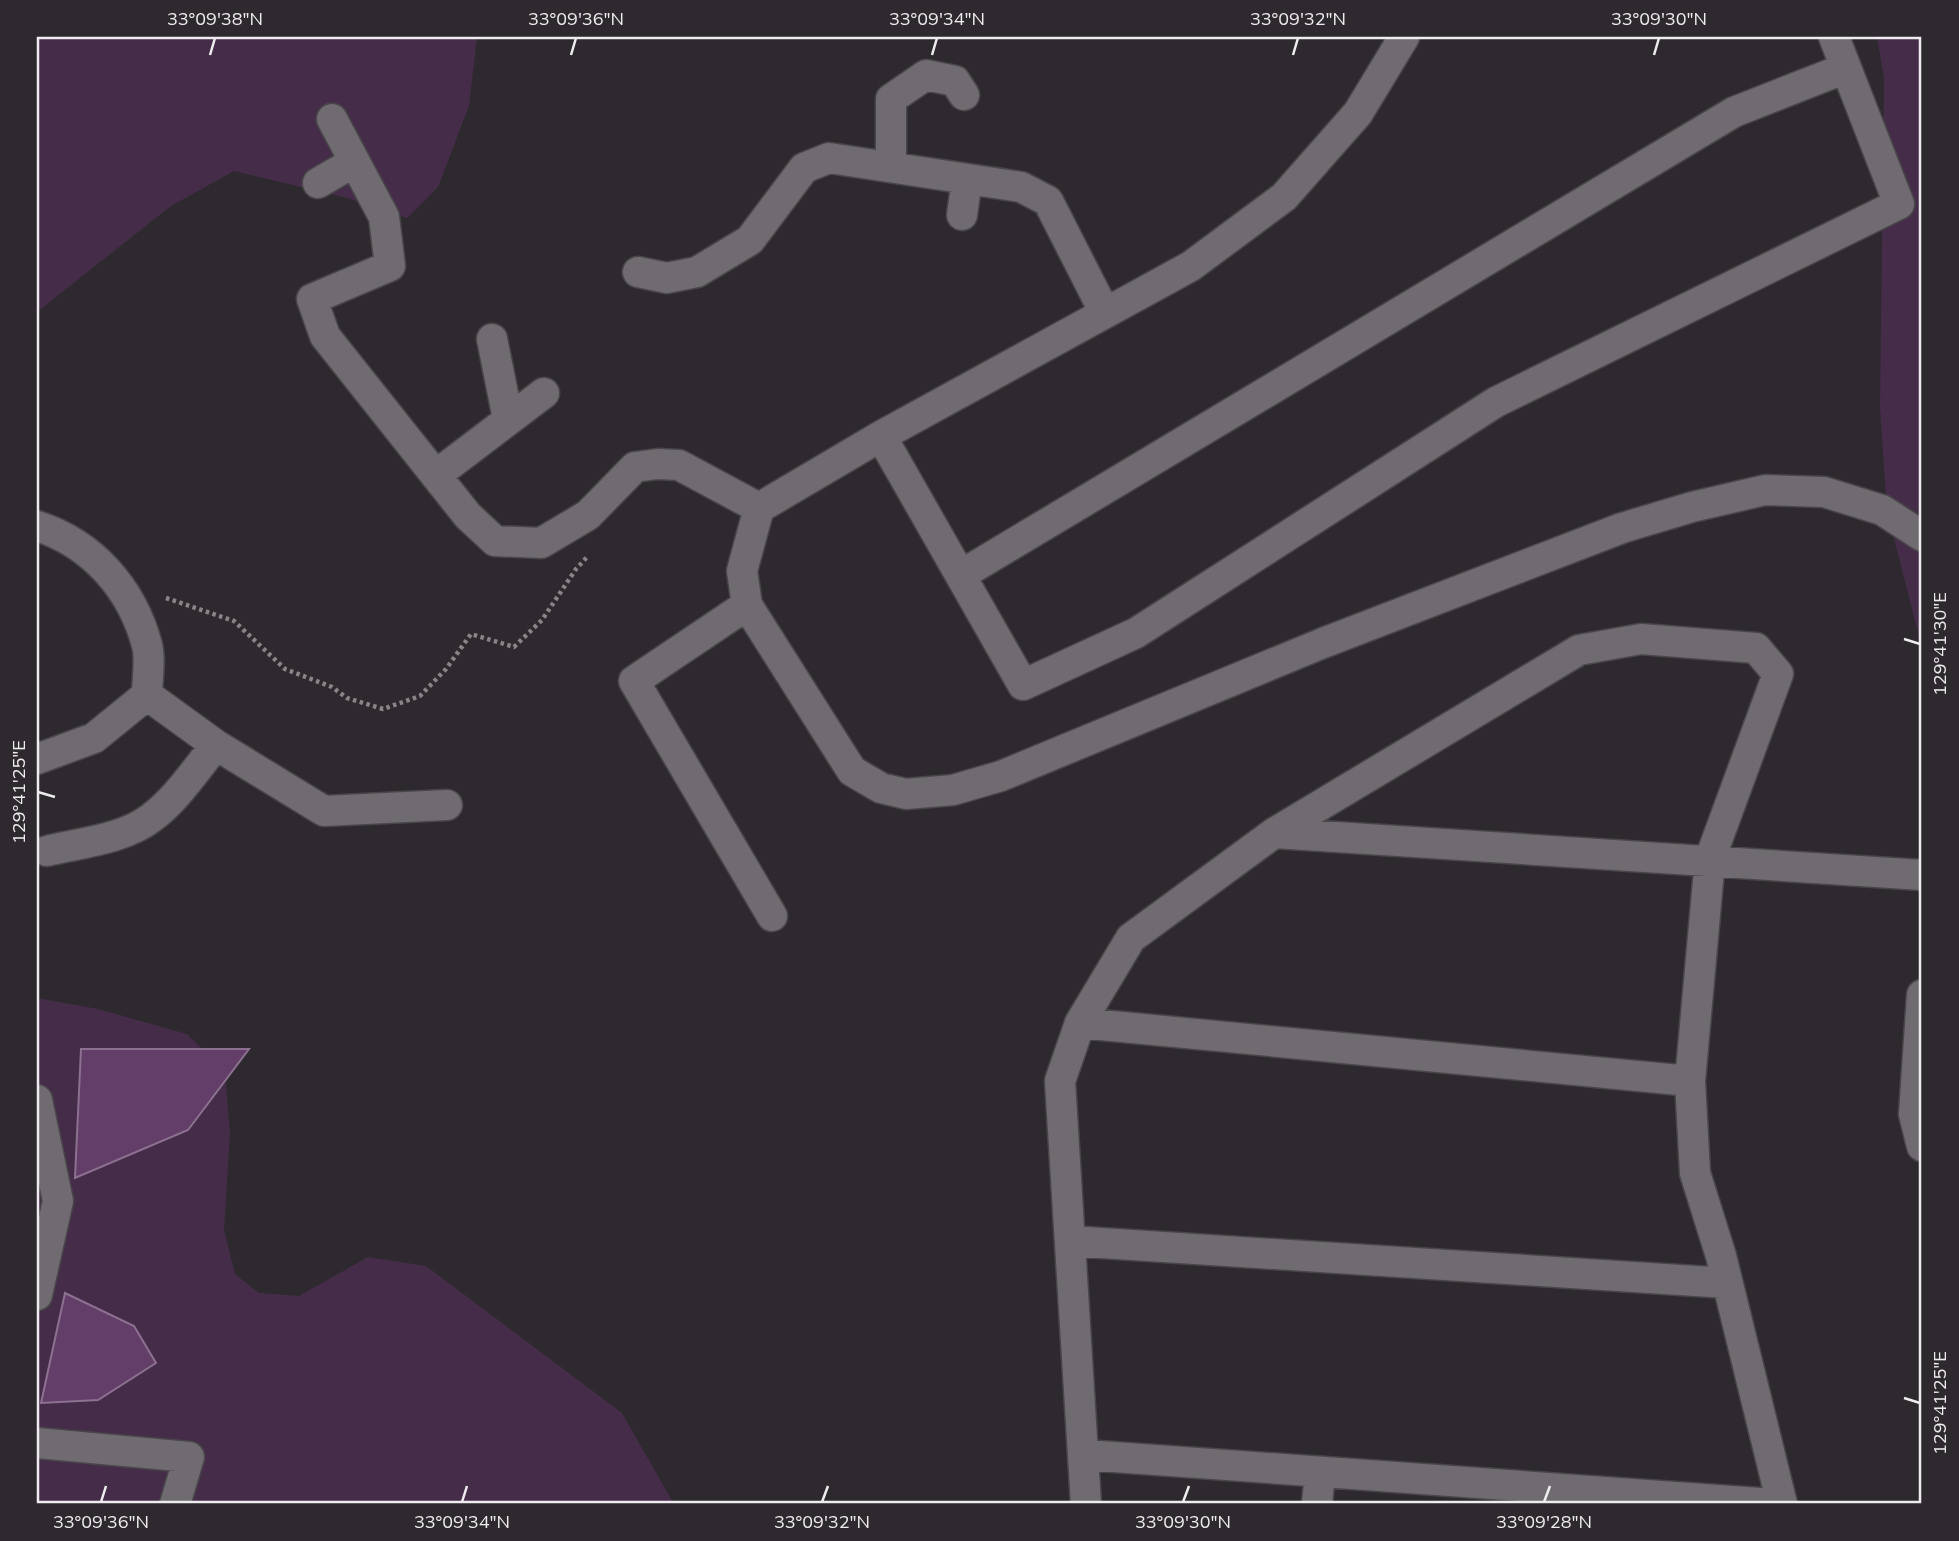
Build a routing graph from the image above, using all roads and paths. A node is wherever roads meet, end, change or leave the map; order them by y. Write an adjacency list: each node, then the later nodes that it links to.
1 (1404, 37): 12 (street)
2 (1834, 37): 3 (street)
3 (1846, 68): 22 (street); 22 (street)
4 (964, 95): 7 (street)
5 (332, 119): 6 (street)
6 (354, 162): 9 (street); 17 (street)
7 (891, 167): 8 (street); 11 (street)
8 (967, 179): 10 (street); 12 (street)
9 (318, 183)
10 (962, 215)
11 (638, 272)
12 (1105, 313): 16 (street)
13 (492, 339): 15 (street)
14 (544, 393): 15 (street)
15 (508, 419): 17 (street)
16 (881, 436): 18 (street); 22 (street)
17 (436, 475): 18 (street)
18 (759, 509): 24 (street)
19 (37, 526): 23 (street)
20 (1922, 536): 24 (street)
21 (596, 549): 23 (path)
22 (961, 575)
23 (130, 600): 25 (street)
24 (747, 605): 33 (street)
25 (147, 695): 26 (street); 27 (street)
26 (216, 745): 28 (street); 30 (street)
27 (37, 759)
28 (447, 805)
29 (1274, 833): 31 (street); 31 (street); 35 (street)
30 (47, 851)
31 (1710, 859): 32 (street); 37 (street)
32 (1922, 875)
33 (772, 916)
34 (1922, 995): 36 (street)
35 (1080, 1023): 37 (street); 40 (street)
36 (1919, 1076): 39 (street)
37 (1690, 1081): 41 (street)
38 (37, 1100): 42 (street)
39 (1922, 1146)
40 (1070, 1241): 41 (street); 44 (street)
41 (1727, 1283): 51 (street)
42 (37, 1295)
43 (37, 1443): 47 (street)
44 (1085, 1455): 45 (street); 48 (street)
45 (1320, 1472): 46 (street); 49 (street)
46 (1550, 1496): 50 (street)
47 (175, 1504)
48 (1086, 1504)
49 (1317, 1504)
50 (1774, 1504)
51 (1782, 1504)

